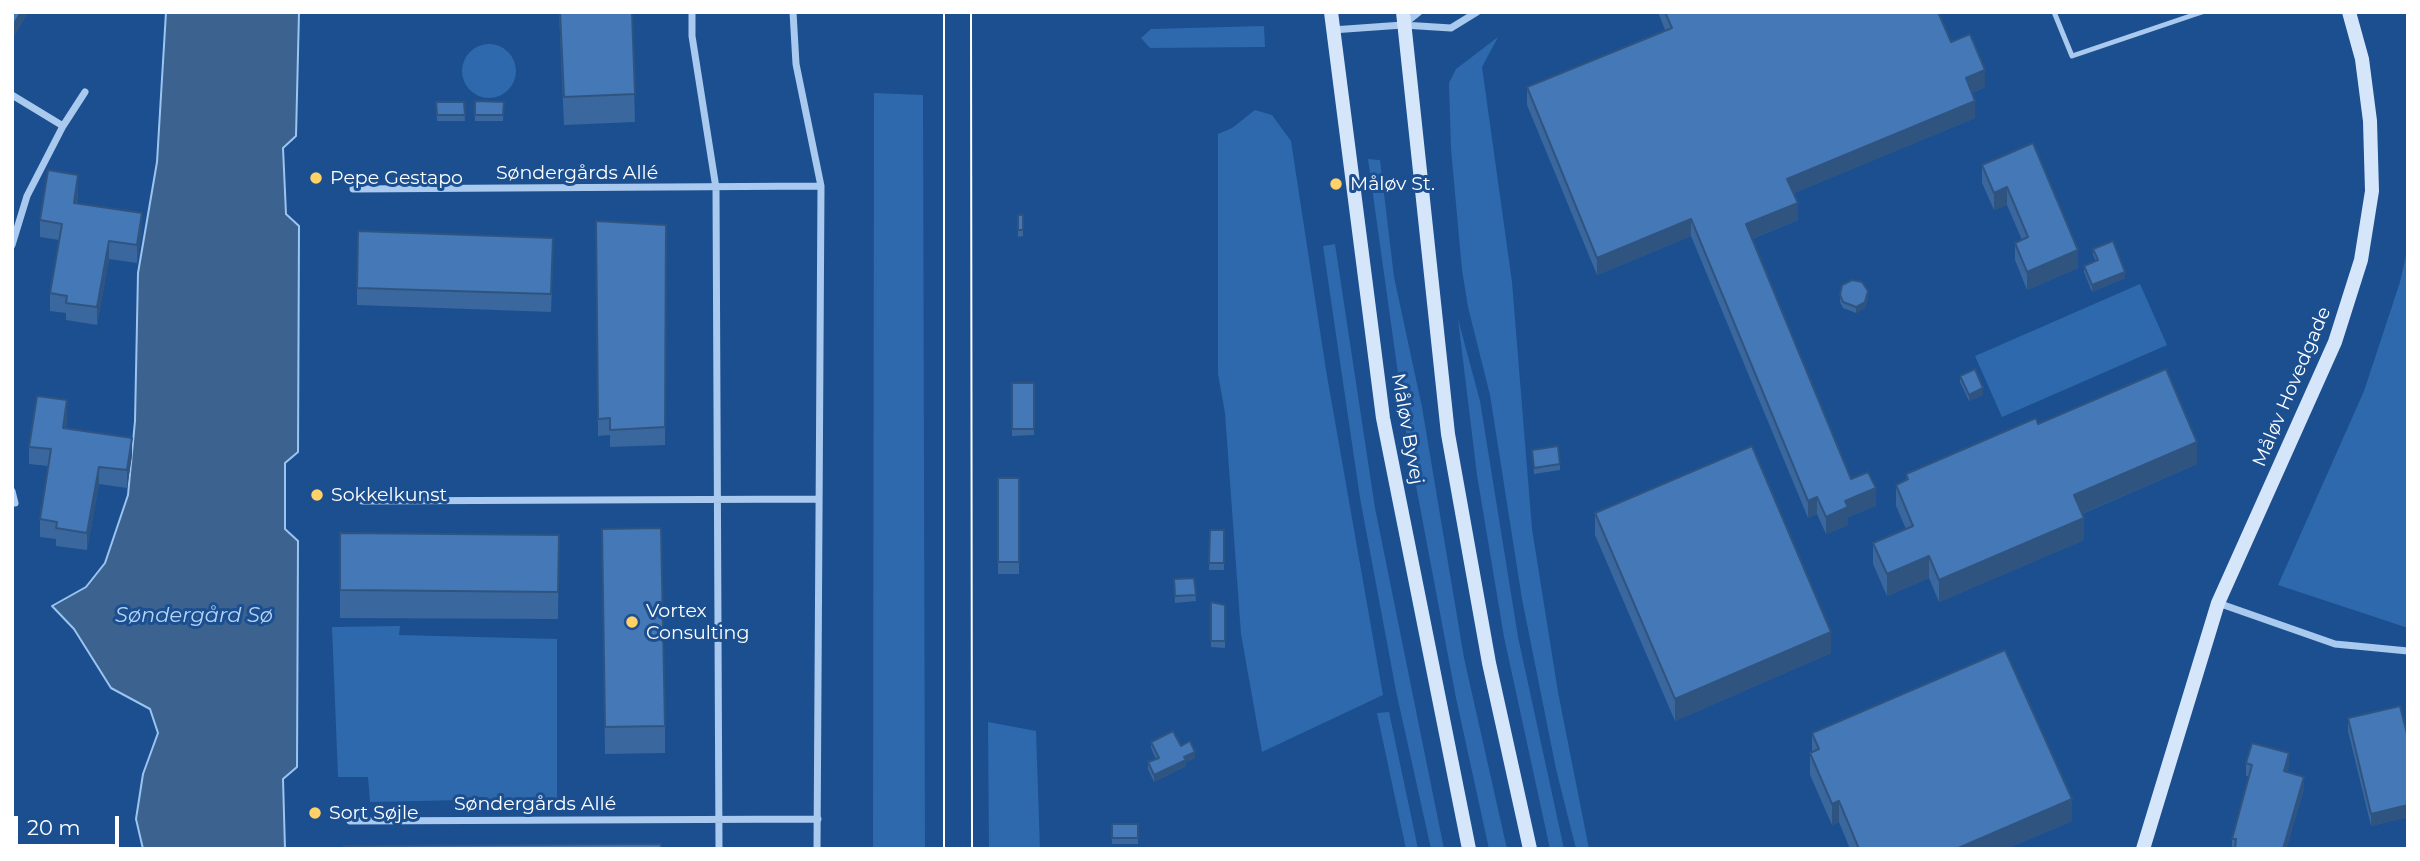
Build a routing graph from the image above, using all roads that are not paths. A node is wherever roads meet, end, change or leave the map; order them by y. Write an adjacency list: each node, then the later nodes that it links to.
1 (692, 12): 15 (street)
2 (793, 12): 14 (street)
3 (1331, 12): 10 (main road, Måløv Byvej)
4 (1419, 12): 9 (street)
5 (1477, 12): 9 (street)
6 (2054, 12): 7 (lane)
7 (2202, 12)
8 (2349, 12): 23 (main road, Måløv Hovedgade)
9 (1403, 18): 10 (street); 31 (main road, Måløv Byvej)
10 (1332, 30): 30 (main road, Måløv Byvej)
11 (85, 92): 13 (street)
12 (12, 95): 13 (street)
13 (63, 126): 17 (street)
14 (821, 186): 15 (street, Søndergårds Allé); 19 (street)
15 (716, 188): 16 (street, Søndergårds Allé); 20 (street)
16 (354, 189)
17 (12, 245)
18 (12, 491): 22 (street)
19 (818, 499): 20 (street); 25 (street)
20 (718, 500): 21 (street); 26 (street)
21 (362, 501)
22 (15, 503)
23 (2218, 603): 24 (street); 32 (main road, Måløv Hovedgade)
24 (2408, 651)
25 (818, 819): 26 (street, Søndergårds Allé); 29 (street)
26 (719, 820): 27 (street, Søndergårds Allé); 28 (street)
27 (350, 821)
28 (719, 849)
29 (817, 849)
30 (1469, 849)
31 (1530, 849)
32 (2143, 849)

